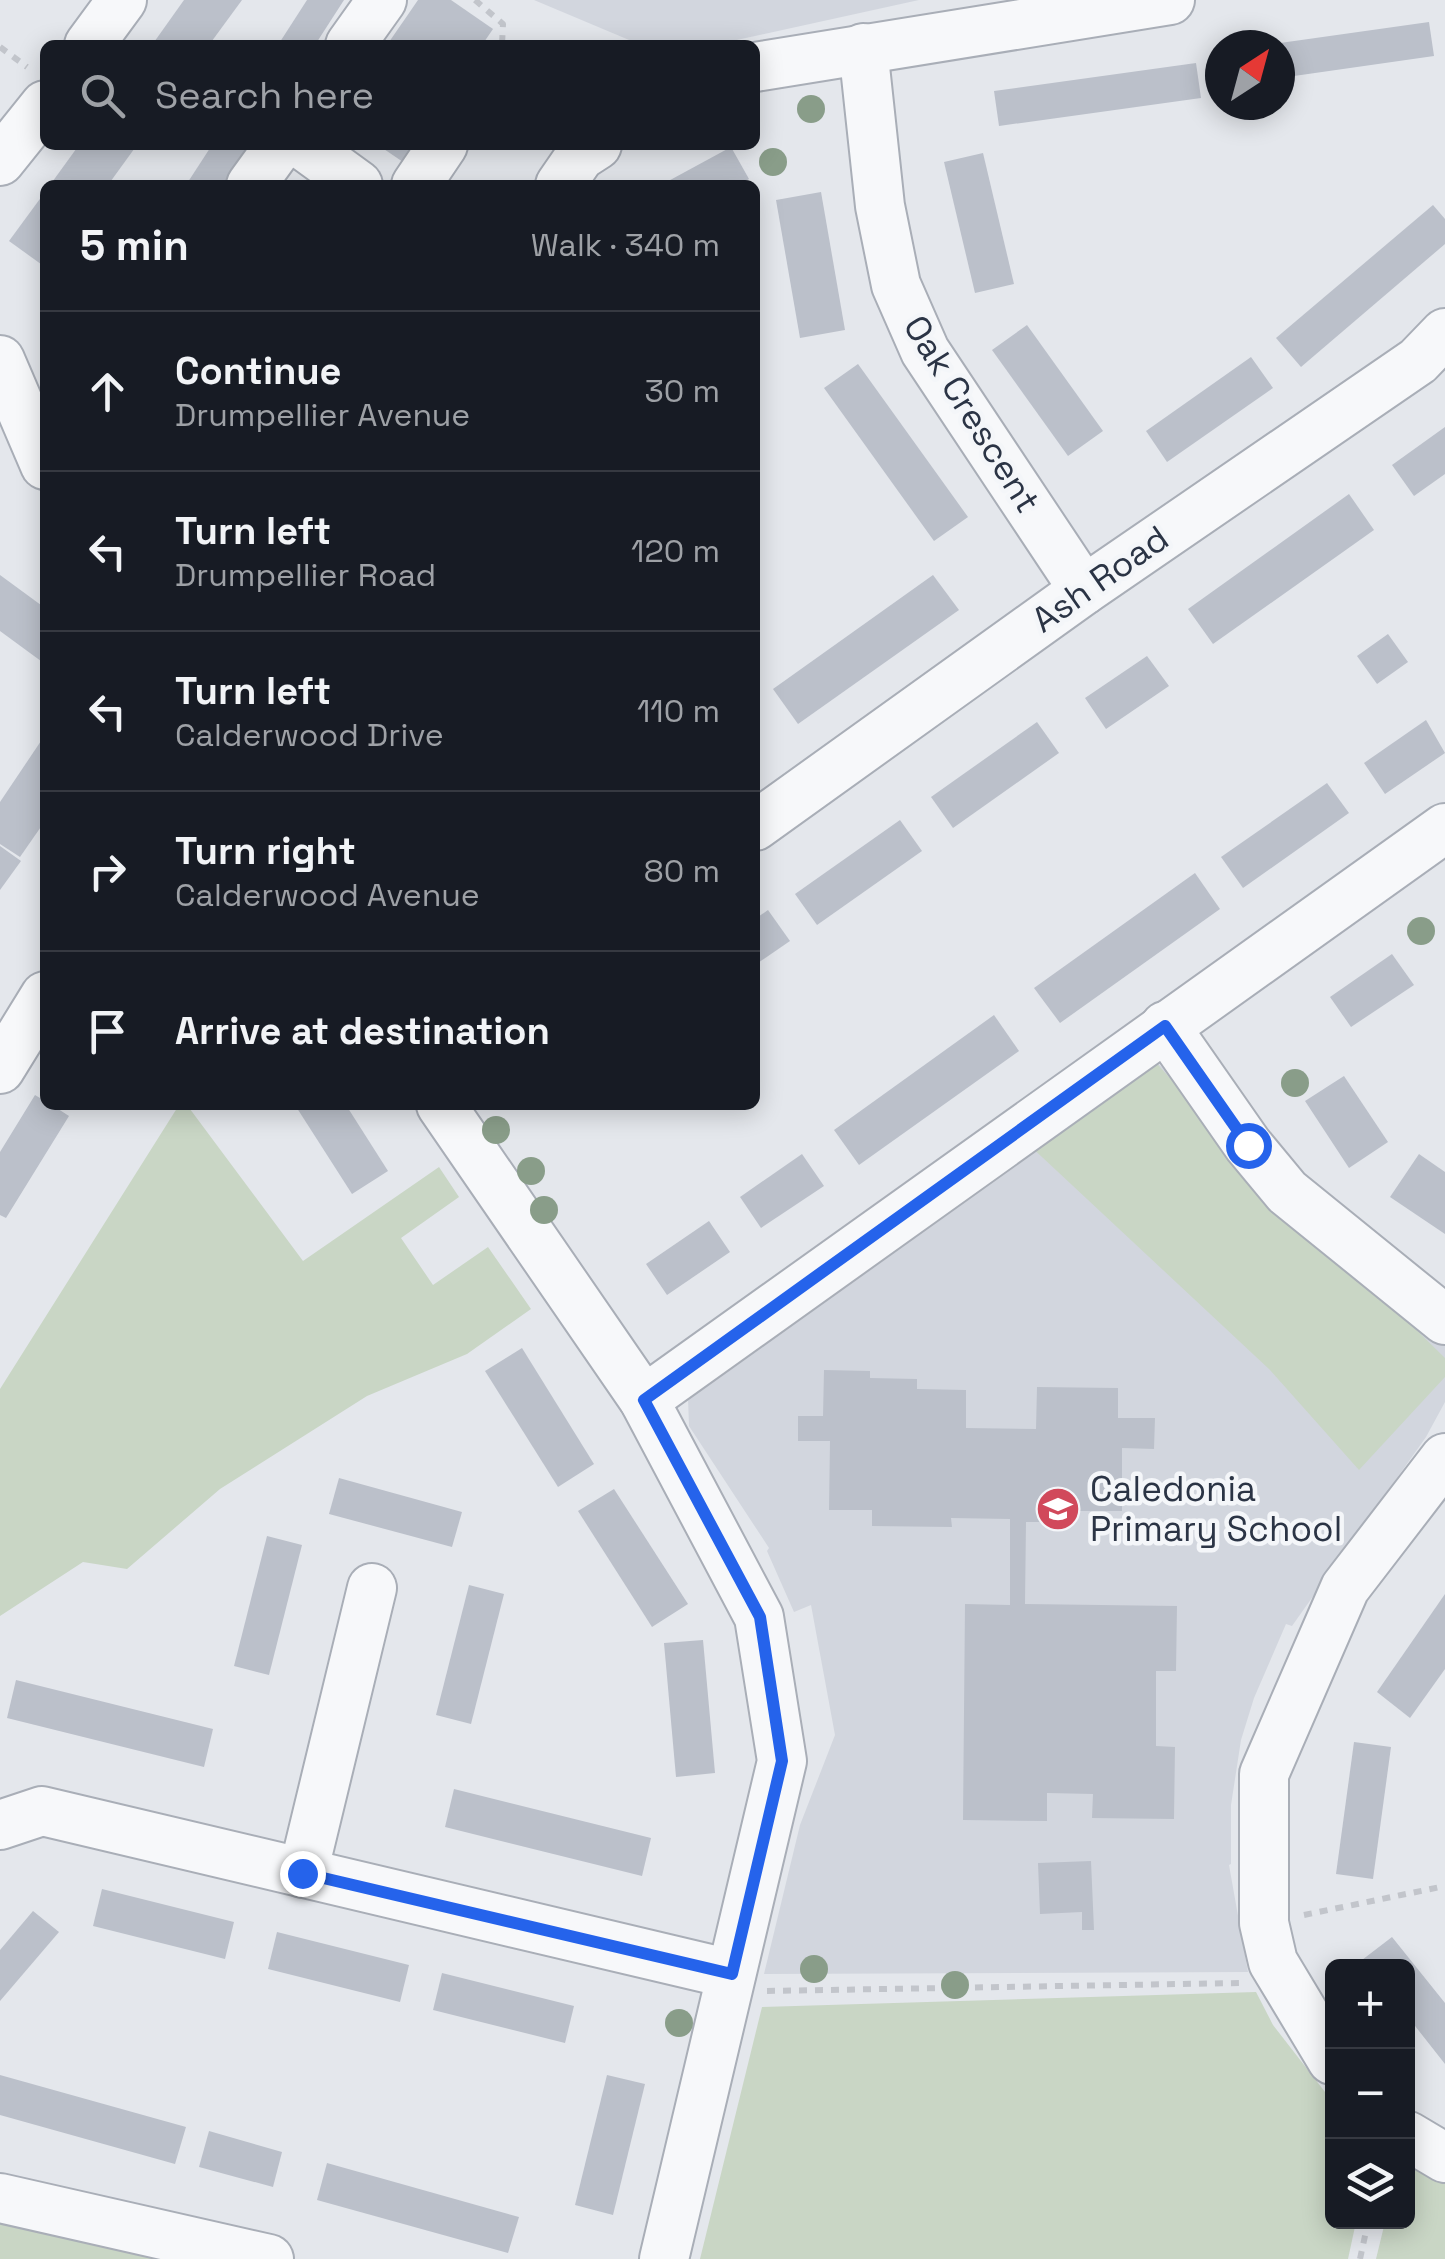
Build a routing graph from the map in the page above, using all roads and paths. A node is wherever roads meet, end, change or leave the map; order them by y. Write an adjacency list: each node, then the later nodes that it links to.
1 (122, 0): 5 (street)
2 (382, 0): 6 (street)
3 (475, 0): 7 (path)
4 (1170, 0): 9 (street)
5 (93, 40)
6 (354, 40)
7 (502, 40)
8 (0, 47): 11 (path)
9 (863, 48): 10 (street); 24 (street, Oak Crescent)
10 (760, 66)
11 (38, 87): 16 (street)
12 (276, 150): 17 (street)
13 (309, 150): 18 (street)
14 (440, 150): 19 (street)
15 (589, 150): 20 (street)
16 (0, 162)
17 (255, 180)
18 (351, 180)
19 (419, 180)
20 (563, 180)
21 (1445, 333): 24 (street, Ash Road)
22 (0, 360): 23 (street)
23 (40, 453)
24 (1084, 590): 25 (street, Ash Road)
25 (760, 822)
26 (1445, 828): 28 (street)
27 (40, 1004): 29 (street)
28 (1165, 1026): 31 (street); 32 (street)
29 (0, 1068)
30 (446, 1110): 32 (street)
31 (1445, 1320)
32 (644, 1400): 39 (street)
33 (1445, 1458): 38 (street)
34 (372, 1588): 36 (street)
35 (0, 1825): 36 (street)
36 (302, 1873): 39 (street)
37 (1445, 1886): 38 (path)
38 (1264, 1923): 40 (street)
39 (747, 1982): 40 (path); 47 (street)
40 (1286, 1983): 41 (street)
41 (1325, 2049)
42 (1413, 2139): 43 (street)
43 (1445, 2158)
44 (0, 2198): 46 (street)
45 (1366, 2229): 48 (path)
46 (269, 2259)
47 (664, 2259)
48 (1360, 2259)

